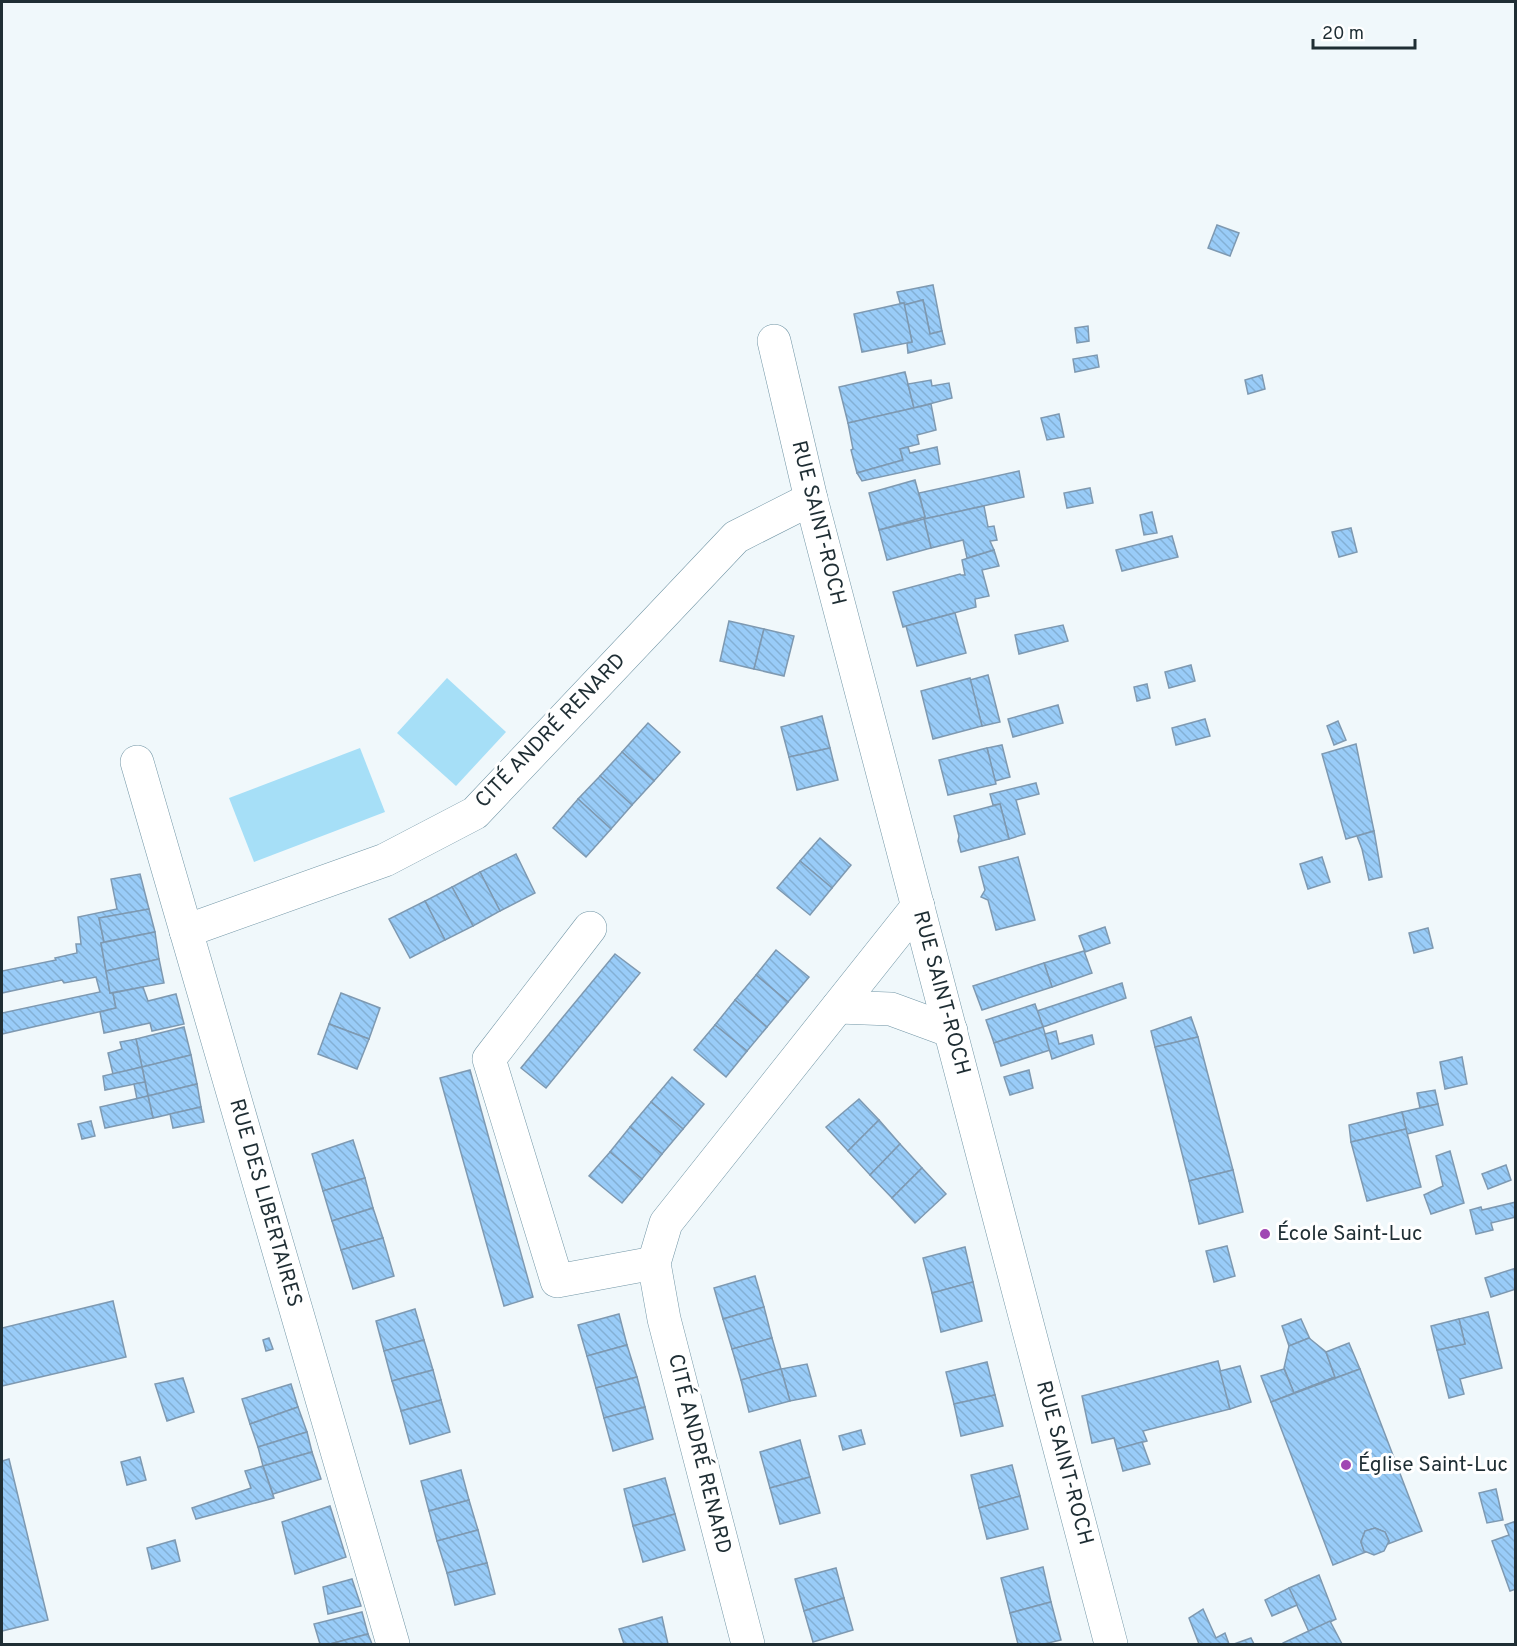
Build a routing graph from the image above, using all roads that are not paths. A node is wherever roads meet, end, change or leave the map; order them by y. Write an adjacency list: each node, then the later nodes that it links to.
1 (774, 341): 2 (street, RUE SAINT-ROCH)
2 (811, 499): 4 (street, RUE SAINT-ROCH); 6 (street, CITÉ ANDRÉ RENARD)
3 (137, 762): 6 (street, RUE DES LIBERTAIRES)
4 (918, 906): 7 (street, CITÉ ANDRÉ RENARD); 8 (street, RUE SAINT-ROCH)
5 (590, 928): 9 (street)
6 (186, 931): 10 (street, RUE DES LIBERTAIRES)
7 (838, 1007): 8 (street); 9 (street, CITÉ ANDRÉ RENARD)
8 (951, 1031): 12 (street, RUE SAINT-ROCH)
9 (654, 1263): 11 (street, CITÉ ANDRÉ RENARD)
10 (393, 1644)
11 (748, 1644)
12 (1111, 1644)

